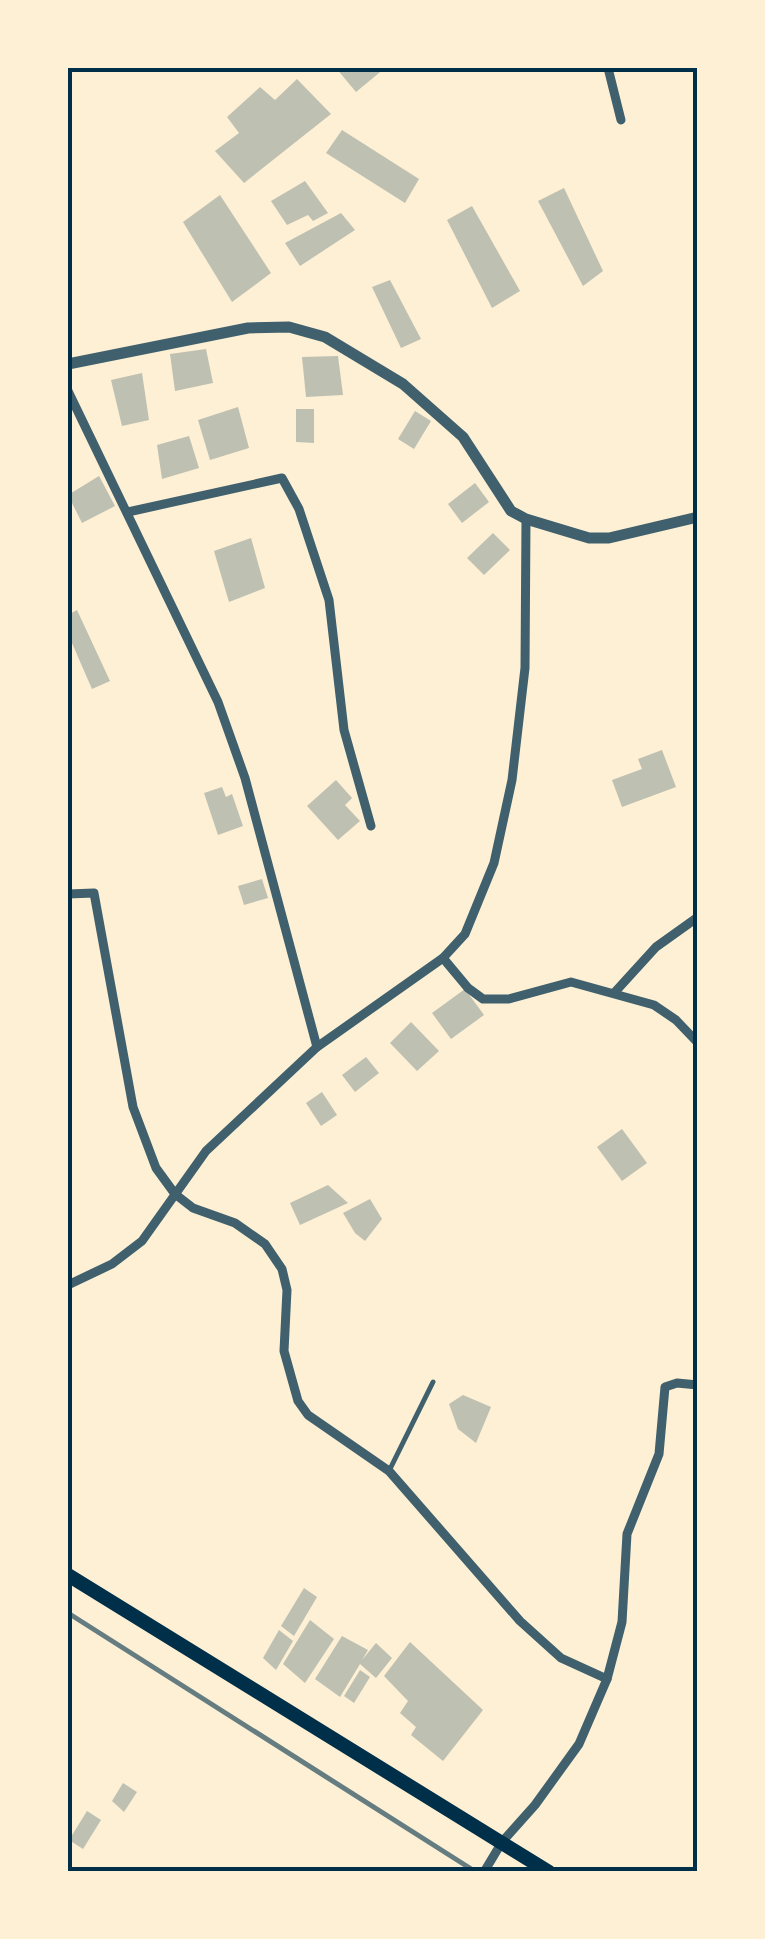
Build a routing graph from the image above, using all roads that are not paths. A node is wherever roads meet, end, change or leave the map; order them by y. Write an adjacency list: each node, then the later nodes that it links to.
1 (608, 68): 2 (street)
2 (621, 120)
3 (68, 364): 7 (street)
4 (68, 392): 5 (street)
5 (128, 512): 8 (street); 14 (street)
6 (698, 517): 7 (street)
7 (526, 519): 11 (street)
8 (371, 826)
9 (68, 894): 15 (street)
10 (698, 917): 12 (street)
11 (443, 958): 12 (street); 14 (street)
12 (615, 992): 13 (street)
13 (698, 1043)
14 (317, 1046): 15 (street)
15 (175, 1194): 16 (street); 19 (street)
16 (68, 1284)
17 (433, 1382): 19 (lane)
18 (698, 1385): 21 (street)
19 (388, 1471): 21 (street)
20 (68, 1575): 22 (main road)
21 (607, 1678): 22 (street)
22 (502, 1842): 23 (street); 24 (main road)
23 (484, 1872)
24 (550, 1872)

